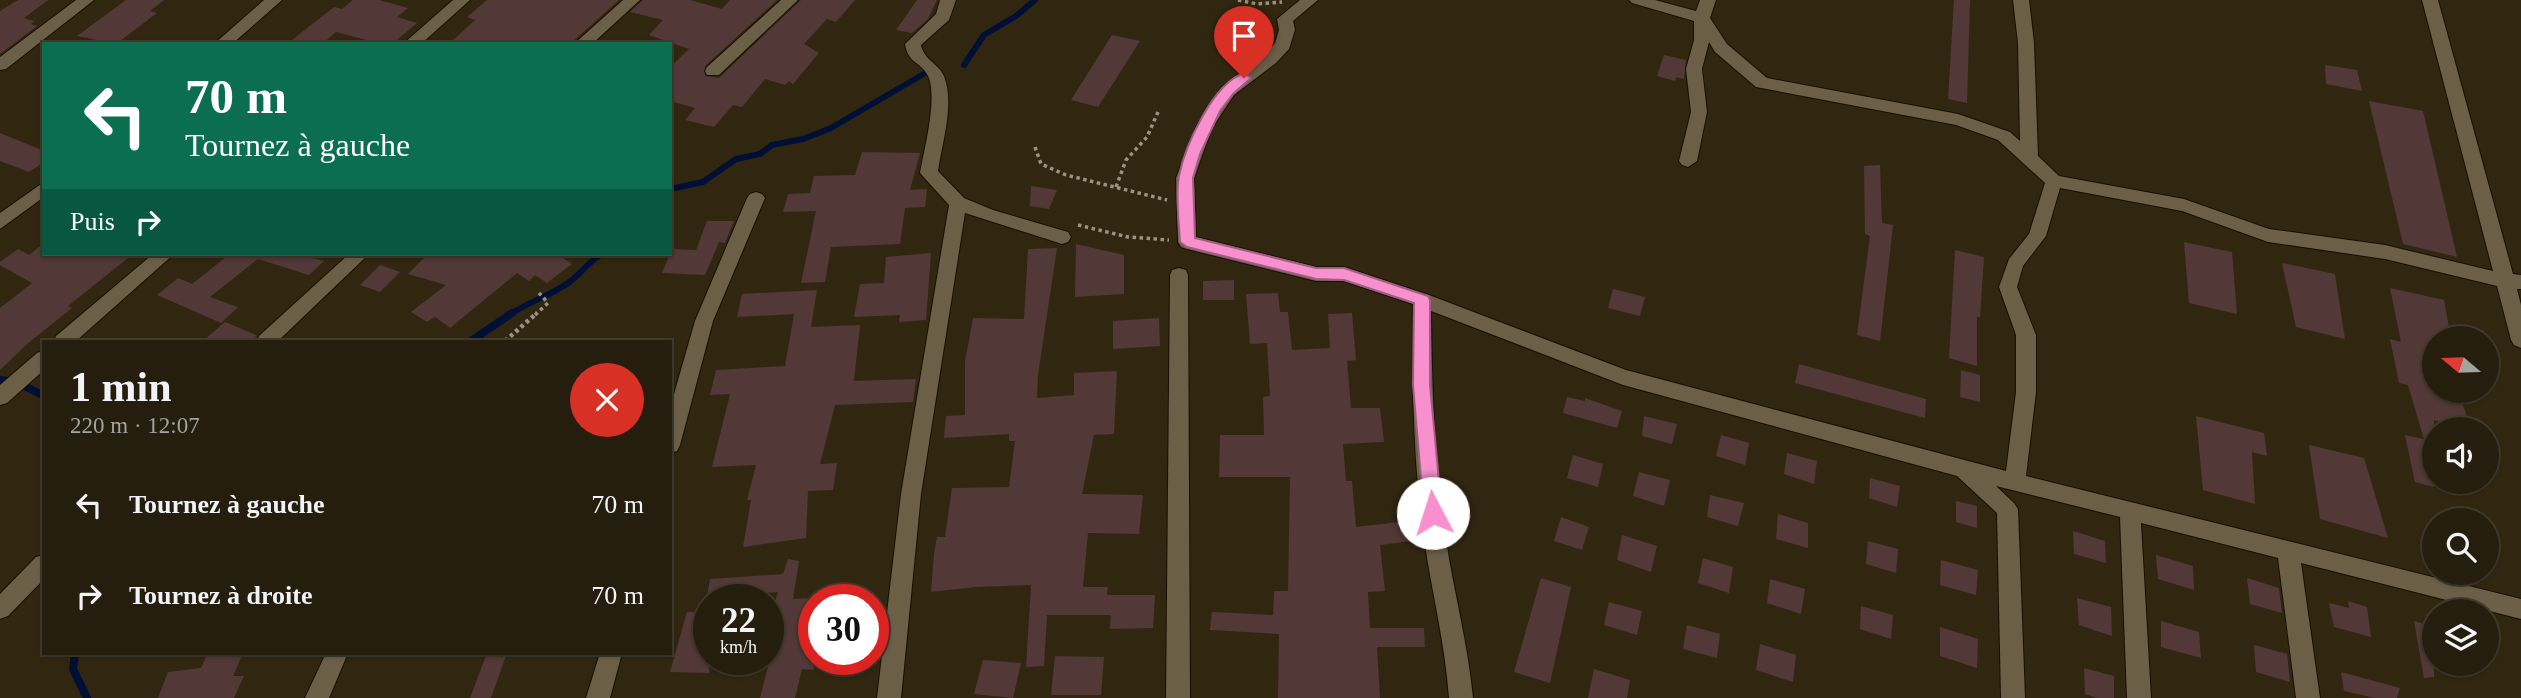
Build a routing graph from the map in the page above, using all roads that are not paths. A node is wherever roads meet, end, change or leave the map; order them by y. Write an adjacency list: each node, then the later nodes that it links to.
1 (86, 0): 16 (street)
2 (274, 0): 13 (street)
3 (463, 0): 14 (street)
4 (632, 0): 15 (street)
5 (790, 0): 17 (street)
6 (948, 0): 23 (street)
7 (1637, 0): 12 (street)
8 (1708, 0): 12 (street)
9 (2021, 0): 18 (street)
10 (2430, 0): 30 (street)
11 (1307, 3): 26 (street)
12 (1702, 18): 18 (street); 19 (street)
13 (224, 42)
14 (413, 42)
15 (584, 42)
16 (0, 65)
17 (713, 71)
18 (2029, 158): 20 (street)
19 (1688, 160)
20 (2054, 181): 30 (street); 39 (street)
21 (42, 190): 24 (street)
22 (756, 198): 37 (street)
23 (958, 203): 25 (street); 49 (street)
24 (0, 222)
25 (1068, 231)
26 (1187, 242): 31 (street)
27 (163, 256): 32 (street)
28 (358, 256): 33 (street)
29 (1179, 275): 50 (street)
30 (2513, 281): 34 (street)
31 (1422, 300): 38 (street); 51 (street)
32 (64, 340)
33 (267, 340)
34 (2521, 340)
35 (42, 360): 36 (street)
36 (0, 397)
37 (672, 438)
38 (1963, 469): 39 (street); 52 (street)
39 (2015, 482): 40 (street)
40 (2130, 511): 41 (street); 53 (street)
41 (2288, 551): 44 (street); 54 (street)
42 (42, 566): 43 (street)
43 (0, 609)
44 (2521, 609)
45 (336, 655): 47 (street)
46 (610, 655): 48 (street)
47 (317, 698)
48 (598, 698)
49 (890, 698)
50 (1178, 698)
51 (1461, 698)
52 (2013, 698)
53 (2139, 698)
54 (2308, 698)

